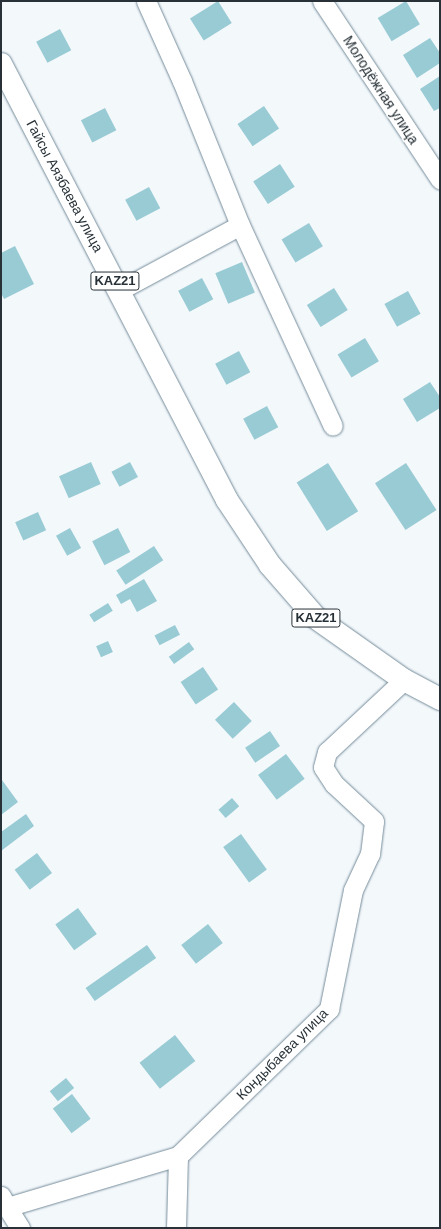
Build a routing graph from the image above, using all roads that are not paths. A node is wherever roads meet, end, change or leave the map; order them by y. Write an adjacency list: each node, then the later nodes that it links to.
1 (146, 1): 5 (street)
2 (322, 1): 4 (street, Молодёжная улица)
3 (1, 64): 6 (highway, Гайсы Аязбаева улица / KAZ21)
4 (440, 179)
5 (240, 225): 6 (street); 7 (street)
6 (120, 290): 8 (highway, Гайсы Аязбаева улица / KAZ21)
7 (333, 426)
8 (404, 680): 9 (highway, KAZ21); 10 (street, Кондыбаева улица)
9 (440, 699)
10 (178, 1156): 11 (street, Кондыбаева улица); 13 (street)
11 (4, 1202): 12 (street)
12 (20, 1228)
13 (176, 1228)

